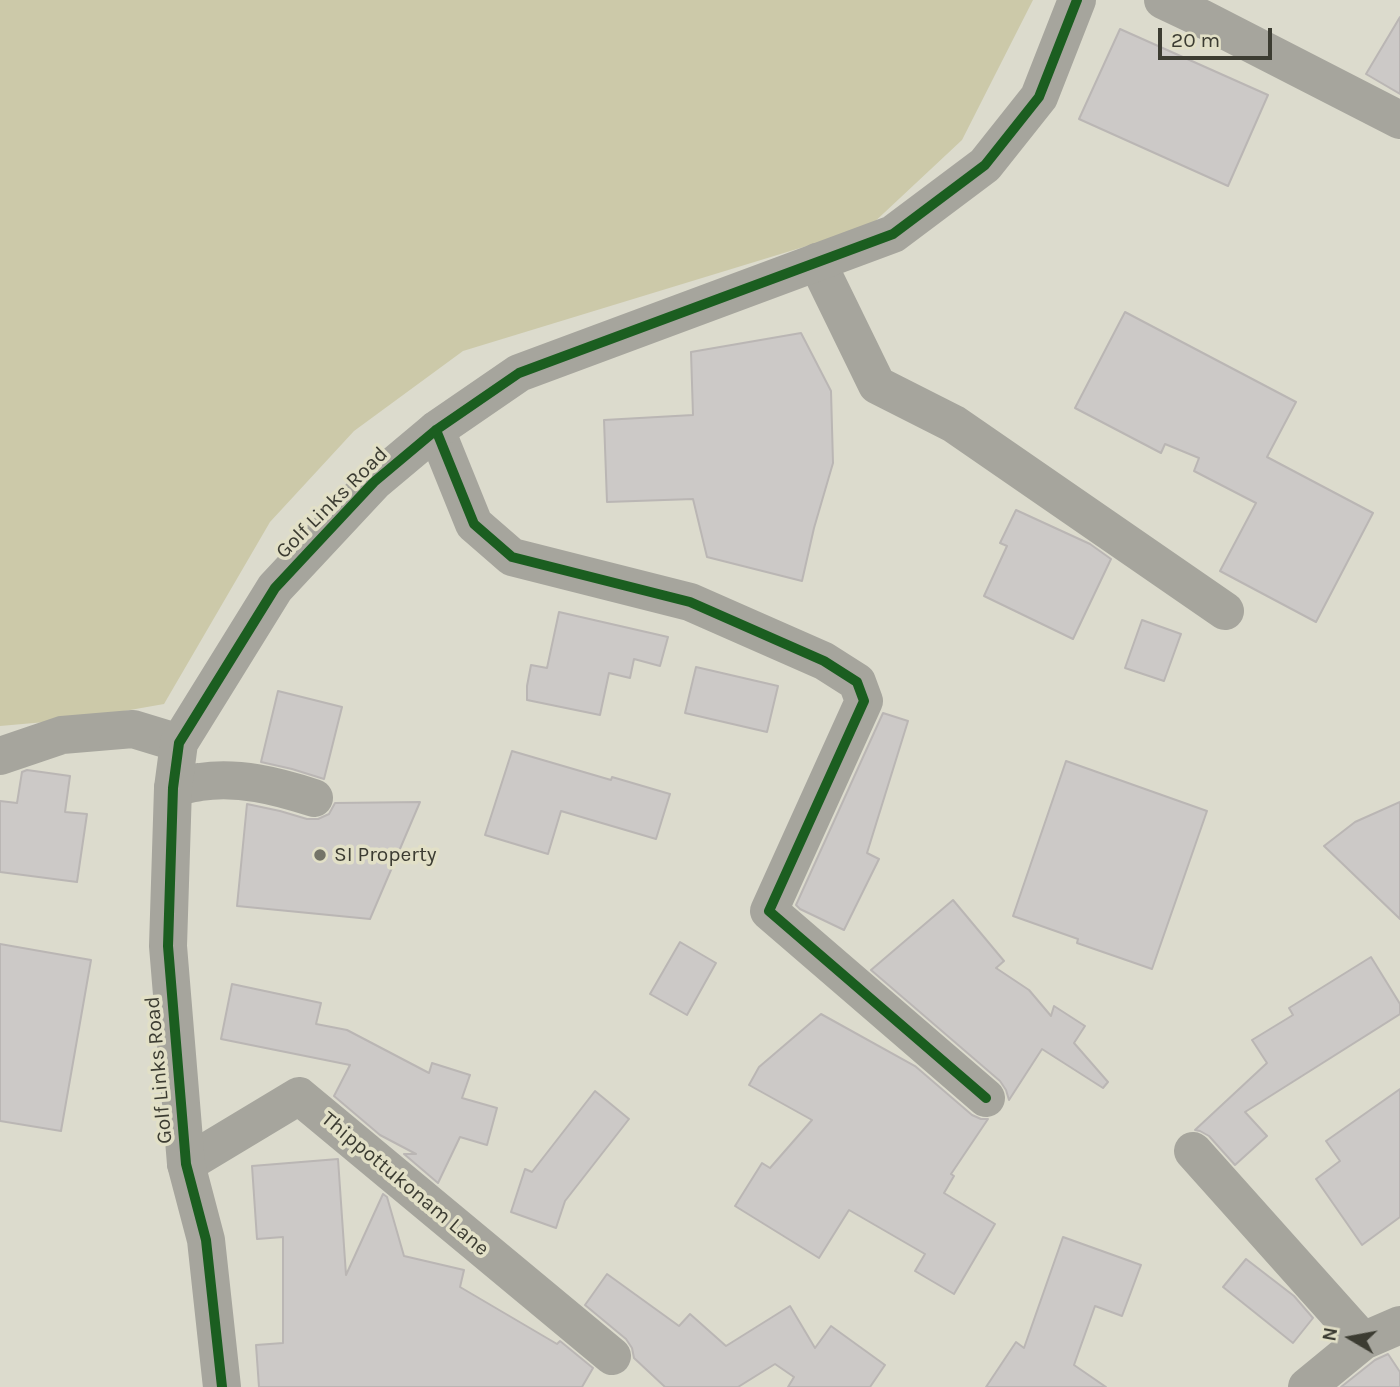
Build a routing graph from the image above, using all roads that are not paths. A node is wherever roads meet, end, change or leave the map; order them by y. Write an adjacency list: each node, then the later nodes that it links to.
1 (1077, 0): 4 (street, Golf Links Road)
2 (1163, 0): 3 (street)
3 (1400, 120)
4 (817, 262): 5 (street, Golf Links Road); 6 (street)
5 (436, 430): 7 (street, Golf Links Road); 11 (street)
6 (1225, 611)
7 (179, 743): 8 (street); 9 (street, Golf Links Road)
8 (0, 756)
9 (173, 788): 10 (street); 13 (street, Golf Links Road)
10 (314, 798)
11 (986, 1098)
12 (1193, 1151): 15 (street)
13 (186, 1164): 16 (street, Thippottukonam Lane); 17 (street, Golf Links Road)
14 (1400, 1325): 15 (street)
15 (1363, 1341): 18 (street)
16 (612, 1356)
17 (222, 1387)
18 (1307, 1387)

